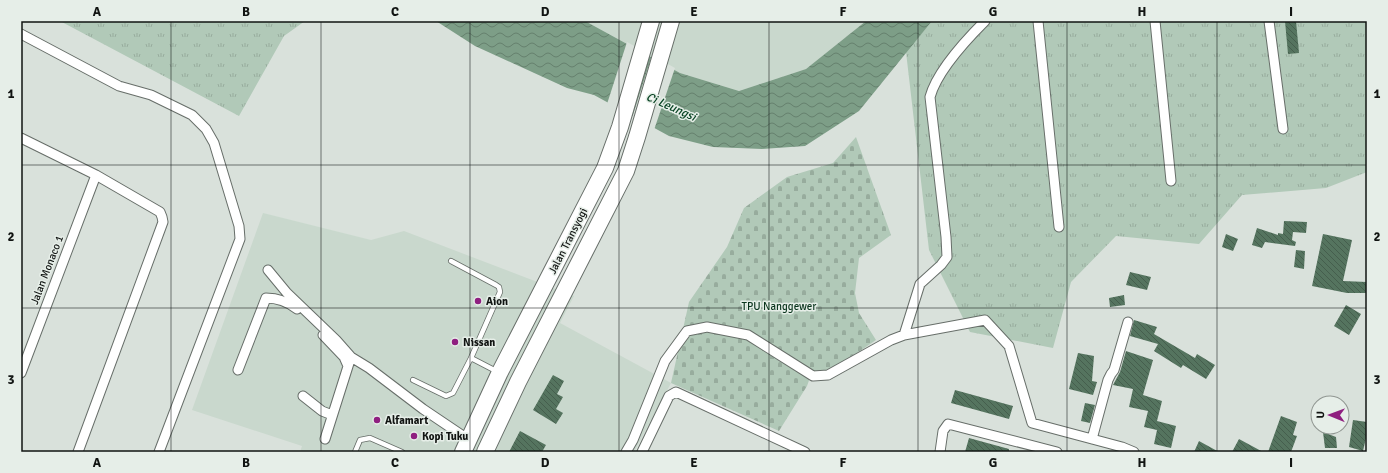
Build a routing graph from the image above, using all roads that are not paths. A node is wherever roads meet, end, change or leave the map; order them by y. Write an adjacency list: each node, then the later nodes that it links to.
1 (651, 21): 20 (highway, Jalan Transyogi)
2 (671, 21): 32 (highway, Jalan Transyogi)
3 (985, 21): 16 (street)
4 (1038, 21): 12 (street)
5 (1155, 21): 11 (street)
6 (1269, 21): 8 (street)
7 (21, 34): 29 (street)
8 (1283, 129)
9 (21, 138): 10 (street)
10 (96, 176): 21 (street, Jalan Monaco 1); 28 (street)
11 (1171, 181)
12 (1059, 226)
13 (451, 261): 17 (lane)
14 (268, 270): 18 (street)
15 (1128, 322): 26 (street)
16 (904, 335): 26 (street); 33 (street)
17 (471, 358): 20 (lane); 22 (lane)
18 (350, 361): 19 (street); 24 (street); 27 (street)
19 (238, 370)
20 (500, 372): 27 (highway, Jalan Transyogi)
21 (21, 373)
22 (413, 380)
23 (303, 396): 24 (street)
24 (332, 415): 25 (street)
25 (325, 439)
26 (1092, 439): 38 (street)
27 (466, 446)
28 (78, 452)
29 (159, 452)
30 (355, 452): 31 (lane)
31 (402, 452)
32 (485, 452)
33 (626, 452)
34 (642, 452): 35 (street)
35 (806, 452)
36 (940, 452): 37 (street)
37 (1057, 452)
38 (1134, 452)

